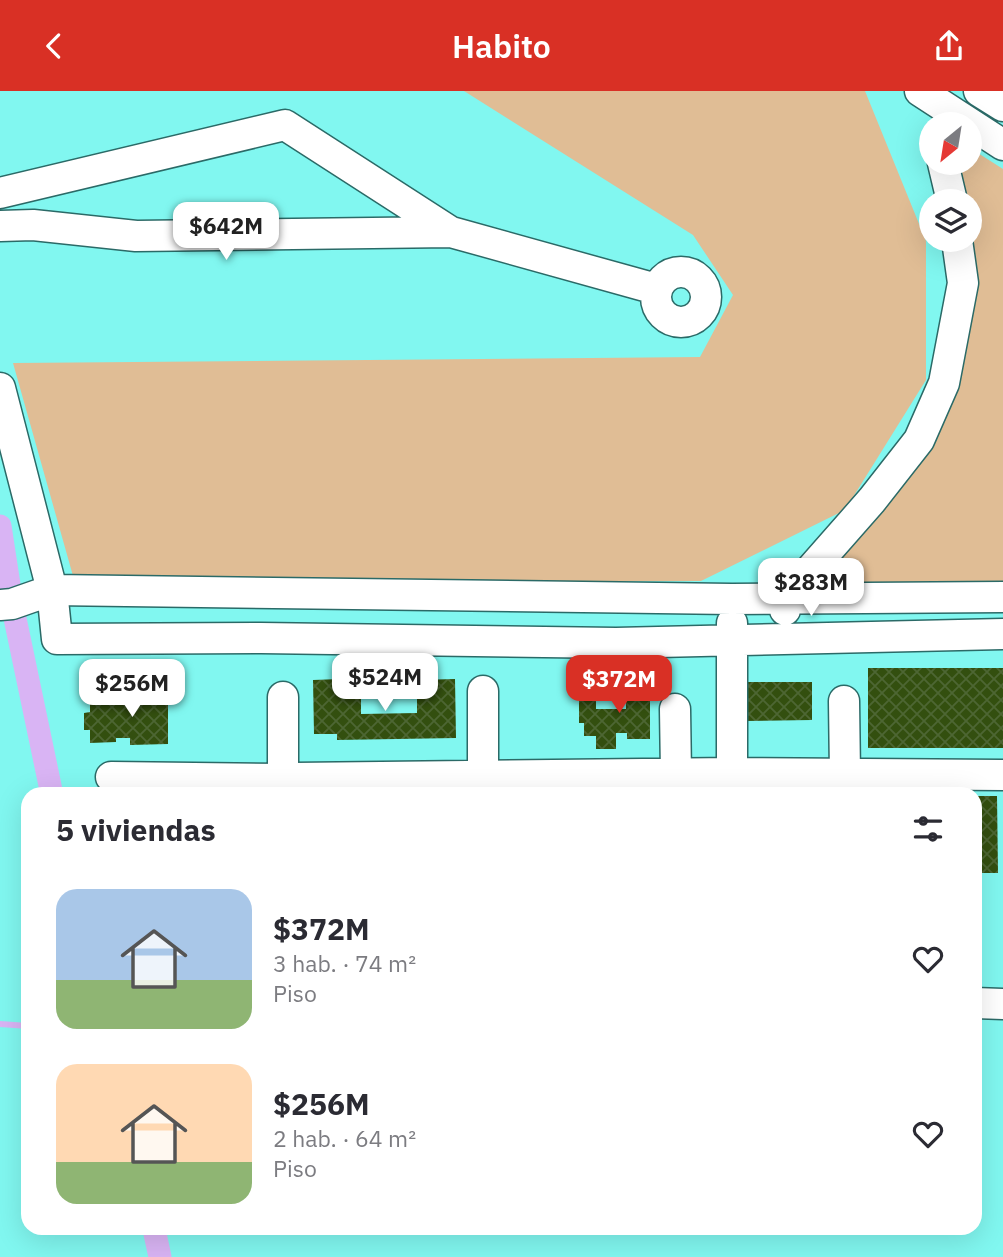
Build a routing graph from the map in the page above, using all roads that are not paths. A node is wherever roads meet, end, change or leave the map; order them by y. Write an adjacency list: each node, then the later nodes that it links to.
1 (979, 91): 3 (street)
2 (928, 101): 4 (street)
3 (1003, 106)
4 (1003, 145)
5 (12, 189): 6 (street); 8 (street)
6 (33, 225): 7 (street); 8 (street)
7 (0, 226)
8 (451, 232): 10 (street)
9 (959, 252): 15 (street)
10 (656, 289)
11 (0, 388): 12 (street)
12 (52, 590): 14 (street); 16 (street); 19 (street)
13 (1003, 597): 15 (street)
14 (732, 599): 15 (street); 19 (street)
15 (785, 599): 18 (street)
16 (0, 605)
17 (1003, 634): 18 (street)
18 (786, 639): 19 (street)
19 (732, 641): 24 (street)
20 (483, 691): 28 (street)
21 (283, 697): 31 (street)
22 (844, 701): 26 (street)
23 (675, 709): 25 (street)
24 (732, 773): 25 (street); 26 (street)
25 (676, 774): 28 (street)
26 (845, 774): 27 (street)
27 (1003, 775)
28 (483, 776): 31 (street)
29 (110, 777): 30 (street)
30 (209, 787): 31 (street)
31 (276, 787)
32 (982, 1003): 33 (street)
33 (1003, 1004)

